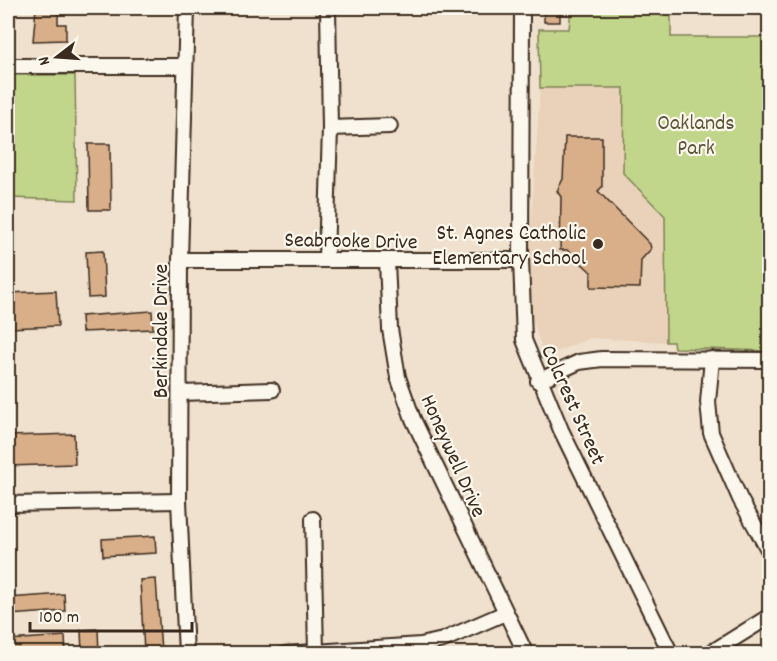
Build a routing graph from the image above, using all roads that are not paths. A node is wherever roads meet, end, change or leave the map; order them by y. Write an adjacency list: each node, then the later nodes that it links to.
1 (187, 8): 5 (street, Berkindale Drive)
2 (328, 8): 7 (street)
3 (522, 8): 10 (street, Colcrest Street)
4 (8, 66): 5 (street)
5 (185, 66): 9 (street, Berkindale Drive)
6 (390, 126): 7 (street)
7 (330, 128): 8 (street)
8 (326, 258): 9 (street, Seabrooke Drive); 11 (street, Seabrooke Drive)
9 (180, 260): 16 (street, Berkindale Drive)
10 (521, 260): 11 (street, Seabrooke Drive); 14 (street, Colcrest Street)
11 (387, 261): 21 (street, Honeywell Drive)
12 (711, 359): 13 (street); 14 (street); 20 (street)
13 (770, 360)
14 (538, 381): 27 (street, Colcrest Street)
15 (272, 390): 16 (street)
16 (181, 393): 17 (street, Berkindale Drive)
17 (179, 501): 18 (street); 24 (street, Berkindale Drive)
18 (8, 504)
19 (313, 519): 23 (street)
20 (770, 553)
21 (505, 613): 23 (street); 26 (street, Honeywell Drive)
22 (770, 616): 28 (street)
23 (316, 652): 25 (street)
24 (186, 654)
25 (285, 654)
26 (526, 654)
27 (671, 654)
28 (709, 654)

